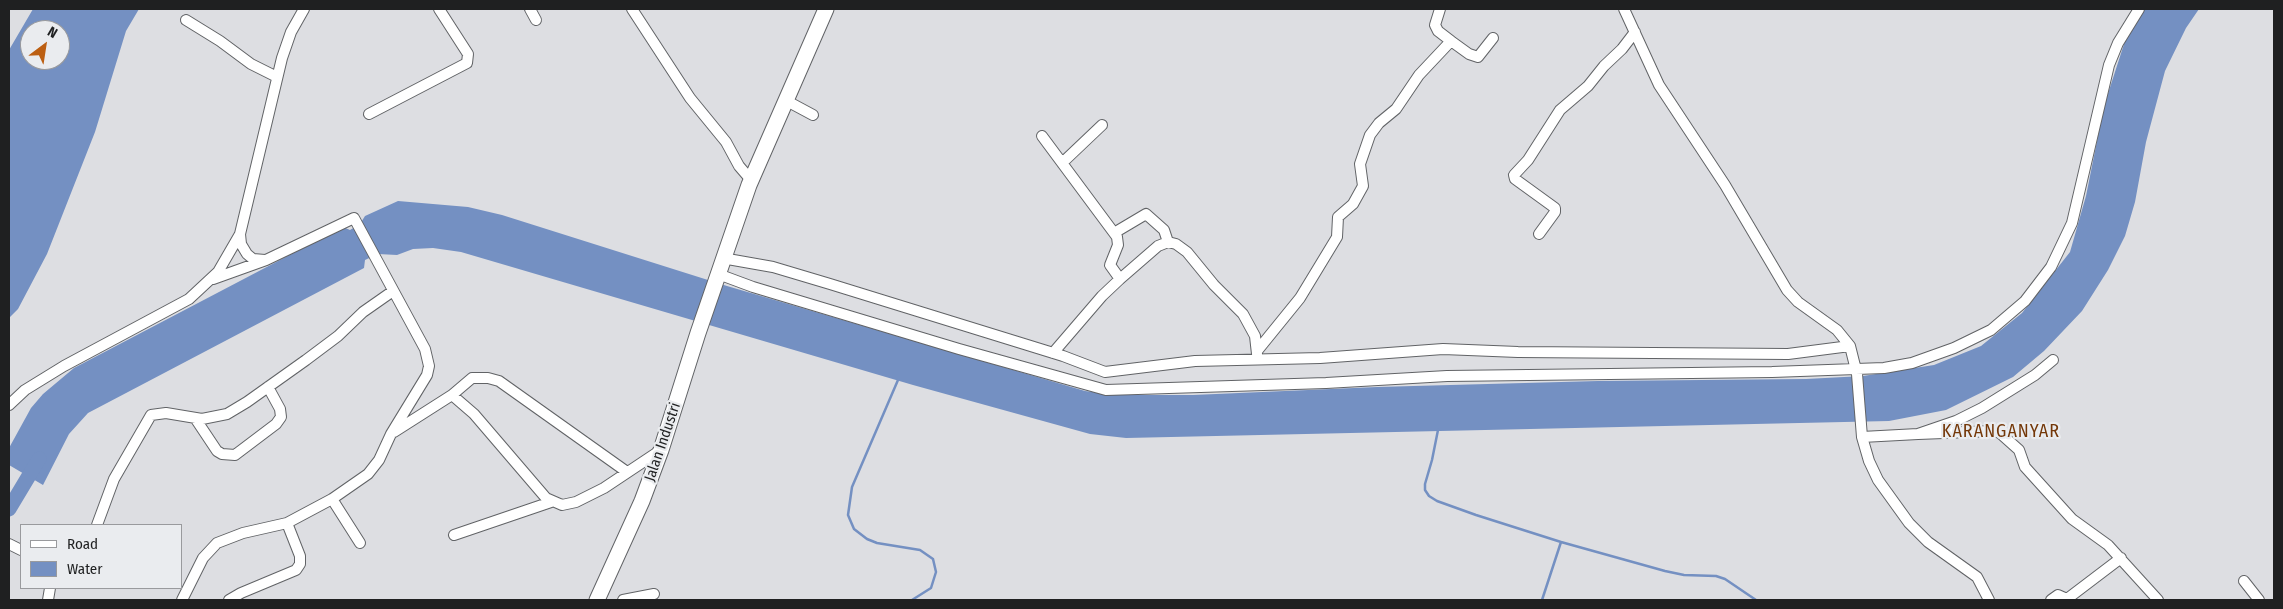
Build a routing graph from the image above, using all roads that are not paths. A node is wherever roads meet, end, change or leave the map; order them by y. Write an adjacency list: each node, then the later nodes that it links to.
1 (304, 9): 14 (street)
2 (439, 9): 16 (street)
3 (530, 9): 10 (street)
4 (632, 9): 21 (street)
5 (826, 9): 15 (main road, Jalan Industri)
6 (1440, 9): 13 (street)
7 (1624, 9): 11 (street)
8 (2139, 9): 36 (street)
9 (186, 20): 14 (street)
10 (536, 20)
11 (1635, 32): 24 (street); 32 (street)
12 (1494, 38): 13 (street)
13 (1451, 41): 34 (street)
14 (277, 77): 23 (street)
15 (785, 100): 17 (street); 21 (main road, Jalan Industri)
16 (369, 114)
17 (813, 115)
18 (1102, 125): 20 (street)
19 (1042, 136): 20 (street)
20 (1062, 163): 22 (street)
21 (751, 180): 26 (main road, Jalan Industri)
22 (1114, 233): 25 (street); 29 (street)
23 (240, 234): 27 (street); 30 (street)
24 (1539, 234)
25 (1168, 242): 29 (street); 34 (street)
26 (722, 258): 28 (main road, Jalan Industri); 33 (street)
27 (266, 260): 30 (street); 31 (street)
28 (717, 276): 36 (street); 44 (main road, Jalan Industri)
29 (1120, 279): 33 (street)
30 (213, 280): 39 (street)
31 (393, 291): 37 (street); 41 (street)
32 (1850, 346): 34 (street); 36 (street)
33 (1054, 353): 34 (street)
34 (1256, 355)
35 (2053, 360): 42 (street)
36 (1856, 371): 43 (street)
37 (268, 387): 40 (street); 40 (street)
38 (452, 395): 41 (street); 45 (street); 47 (street)
39 (9, 405)
40 (195, 418): 49 (street)
41 (391, 434): 46 (street)
42 (1918, 434): 43 (street); 54 (street)
43 (1862, 437): 61 (street)
44 (661, 450): 45 (street); 59 (main road, Jalan Industri)
45 (628, 472): 47 (street)
46 (332, 499): 48 (street); 52 (street)
47 (551, 502): 50 (street)
48 (287, 523): 57 (street); 58 (street)
49 (96, 524)
50 (454, 535)
51 (9, 544): 53 (street)
52 (360, 544)
53 (20, 549)
54 (2121, 558): 62 (street); 63 (street)
55 (2244, 582): 64 (street)
56 (654, 594): 60 (street)
57 (182, 600)
58 (228, 600)
59 (598, 600)
60 (623, 600)
61 (1989, 600)
62 (2051, 600)
63 (2158, 600)
64 (2259, 600)

